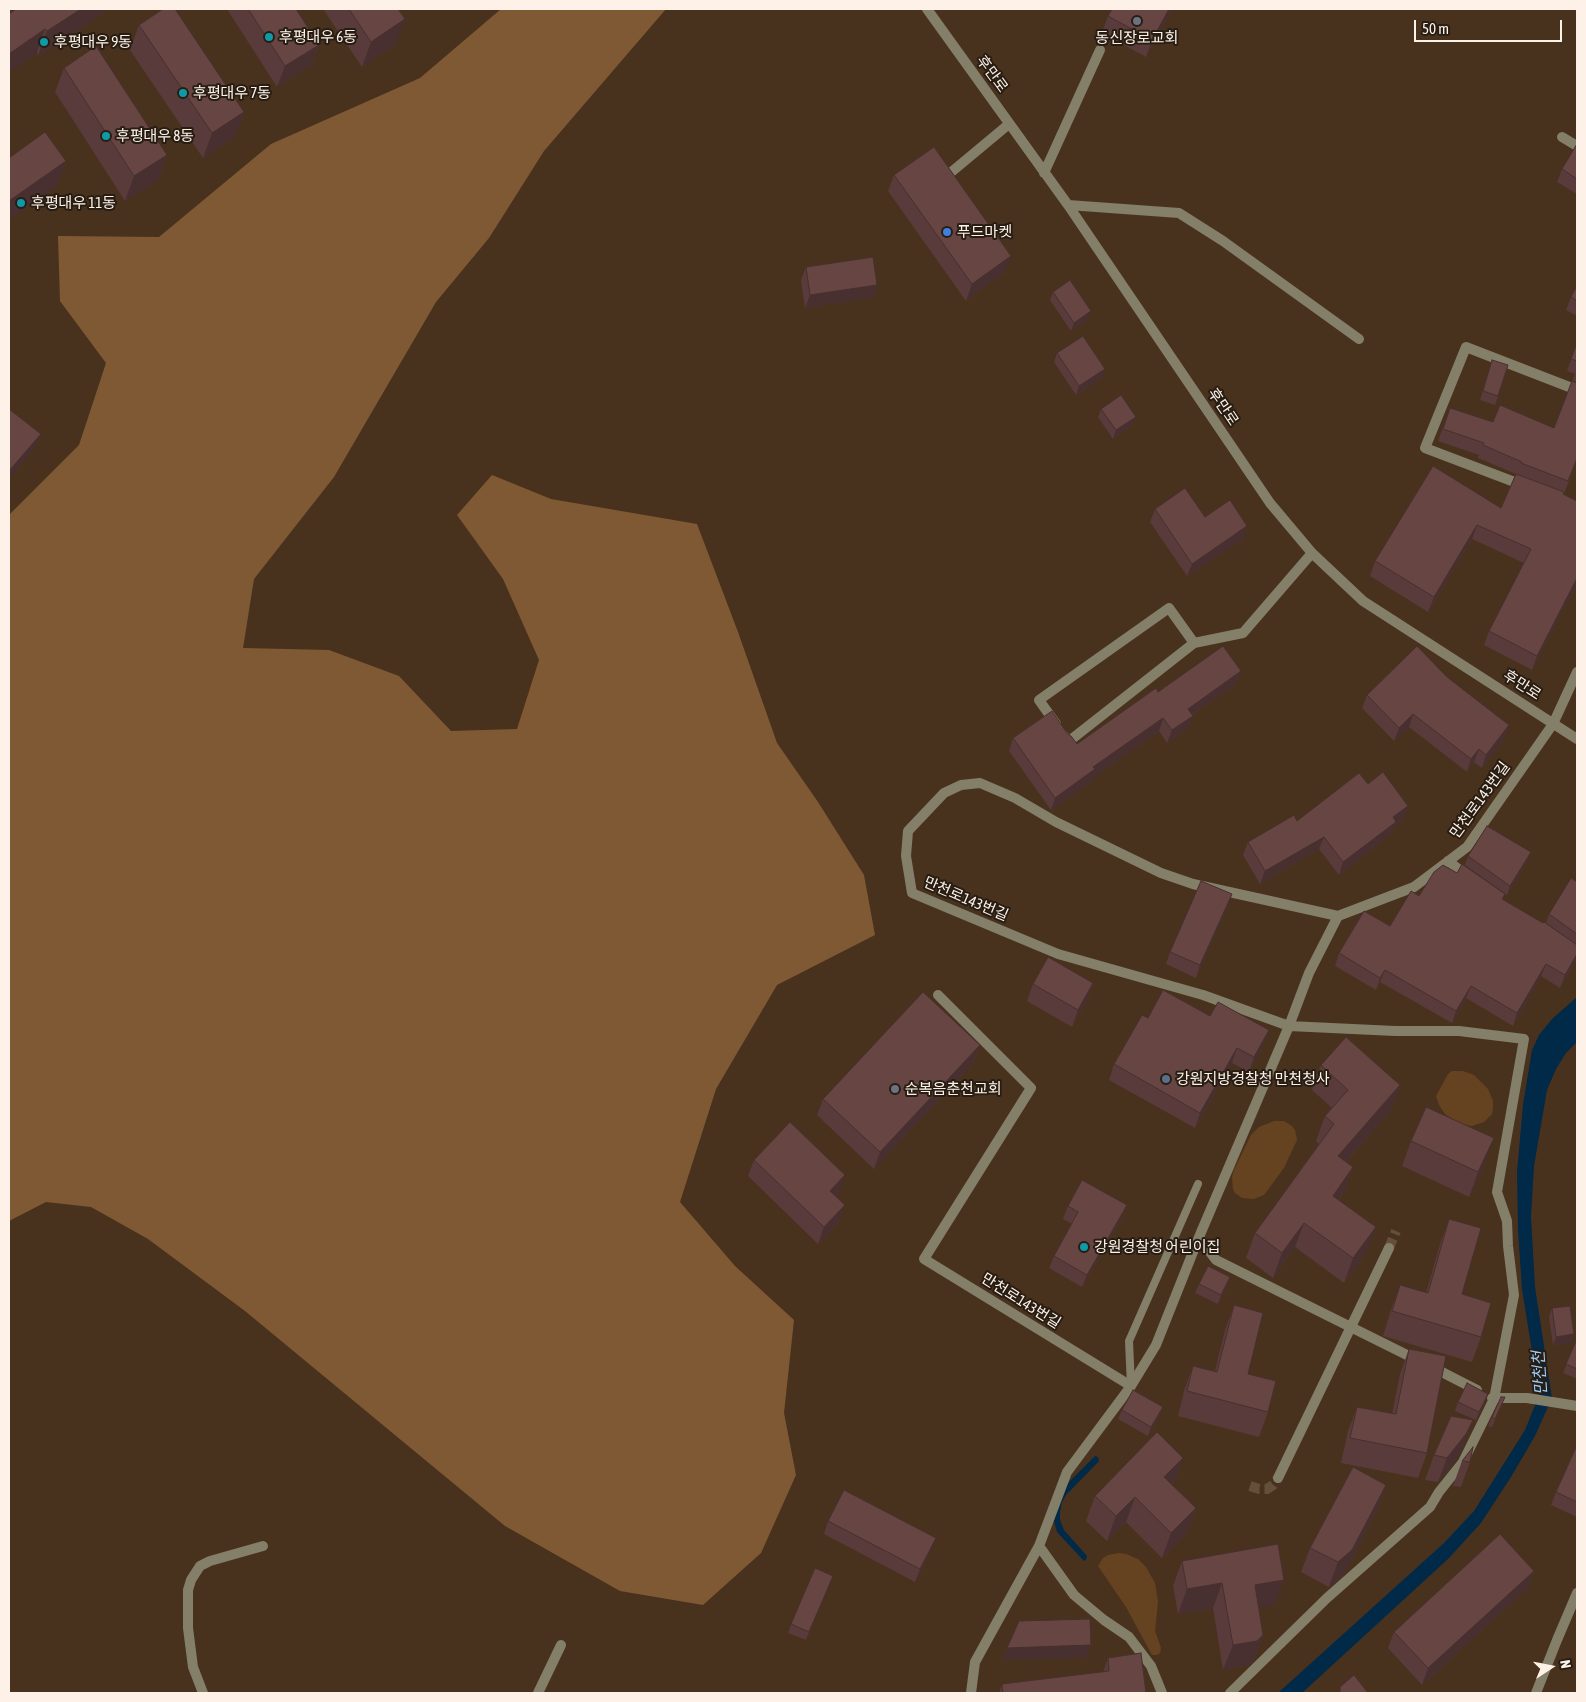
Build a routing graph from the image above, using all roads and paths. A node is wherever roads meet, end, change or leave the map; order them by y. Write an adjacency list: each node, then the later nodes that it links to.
1 (927, 9): 3 (street, 후만로)
2 (1100, 50): 6 (street)
3 (1009, 124): 6 (street, 후만로); 7 (street)
4 (1562, 137): 5 (street)
5 (1577, 146)
6 (1044, 173): 8 (street, 후만로)
7 (949, 174)
8 (1068, 205): 9 (street); 12 (street, 후만로)
9 (1359, 339)
10 (1577, 390): 11 (street)
11 (1532, 489)
12 (1312, 553): 13 (street); 15 (street, 후만로)
13 (1194, 643): 13 (street)
14 (1577, 672): 15 (street, 만천로143번길)
15 (1553, 724): 16 (street, 후만로); 17 (street, 만천로143번길)
16 (1577, 739)
17 (1448, 862): 18 (street); 19 (street, 만천로143번길)
18 (1480, 884)
19 (1338, 916): 21 (street); 21 (street, 만천로143번길)
20 (938, 995): 26 (street, 만천로143번길)
21 (1289, 1026): 23 (street); 27 (street)
22 (1198, 1184): 26 (lane)
23 (1199, 1237): 25 (street); 26 (street)
24 (1389, 1248): 25 (street)
25 (1351, 1327): 27 (street); 29 (street)
26 (1131, 1386): 31 (street)
27 (1494, 1399): 28 (street); 38 (street)
28 (1577, 1406)
29 (1278, 1478)
30 (263, 1546): 34 (street)
31 (1039, 1546): 36 (street); 37 (street)
32 (1577, 1592): 39 (street)
33 (560, 1645): 35 (street)
34 (203, 1693)
35 (538, 1693)
36 (970, 1693)
37 (1162, 1693)
38 (1230, 1693)
39 (1536, 1693)

